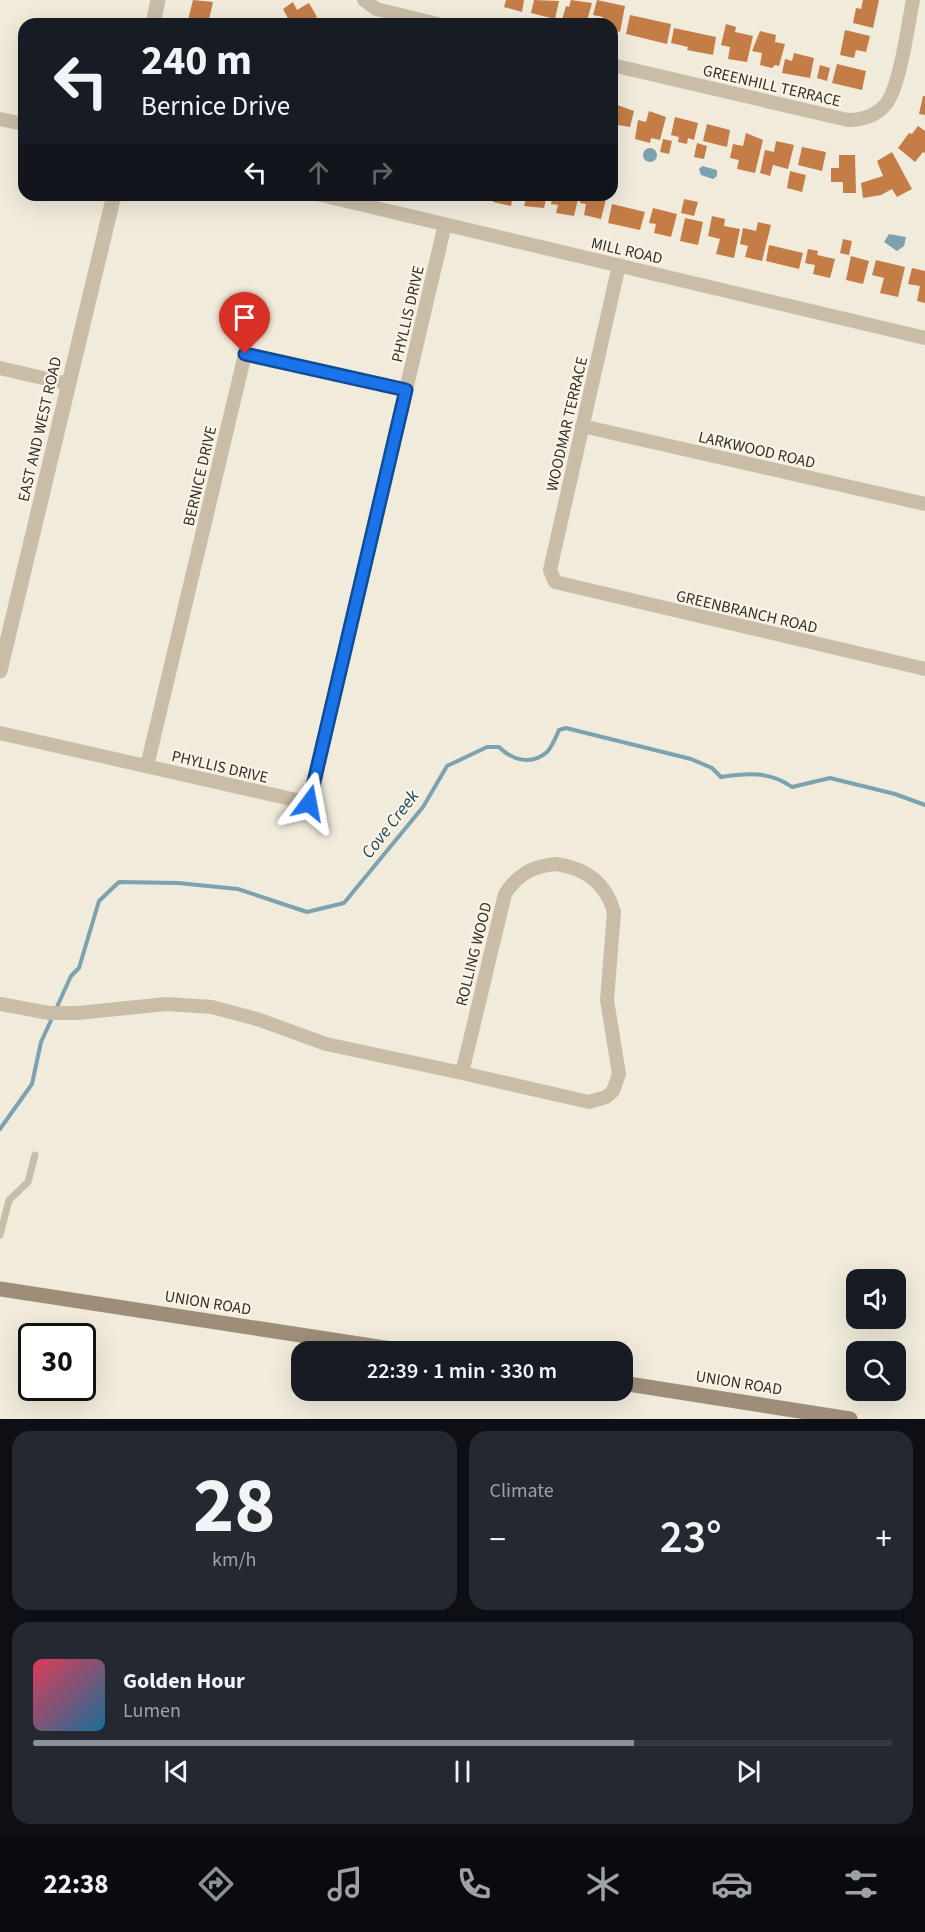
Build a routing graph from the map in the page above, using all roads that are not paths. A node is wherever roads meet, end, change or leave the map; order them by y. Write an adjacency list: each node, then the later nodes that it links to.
1 (158, 0): 4 (street)
2 (364, 0): 5 (street)
3 (913, 0): 6 (street, GREENHILL TERRACE)
4 (154, 18)
5 (413, 18)
6 (618, 66)
7 (0, 119): 8 (street)
8 (18, 123)
9 (113, 201): 15 (street, EAST AND WEST ROAD)
10 (347, 201): 11 (street, MILL ROAD)
11 (445, 224): 12 (street, MILL ROAD); 16 (street, PHYLLIS DRIVE)
12 (619, 265): 13 (street, MILL ROAD); 17 (street, WOODMAR TERRACE)
13 (925, 338)
14 (0, 368): 15 (street)
15 (69, 384): 21 (street, EAST AND WEST ROAD)
16 (406, 390): 23 (street, BERNICE DRIVE); 23 (street, PHYLLIS DRIVE)
17 (582, 426): 18 (street, LARKWOOD ROAD); 19 (street, WOODMAR TERRACE)
18 (925, 504)
19 (561, 585): 20 (street, GREENBRANCH ROAD)
20 (925, 669)
21 (0, 671)
22 (0, 733): 23 (street, PHYLLIS DRIVE)
23 (147, 766)
24 (0, 1004): 25 (street, ROLLING WOOD)
25 (462, 1073): 25 (street, ROLLING WOOD)
26 (35, 1155): 27 (lane)
27 (0, 1235)
28 (0, 1289): 29 (main road, UNION ROAD)
29 (339, 1341)
30 (633, 1385): 31 (main road, UNION ROAD)
31 (827, 1417): 32 (main road, UNION ROAD)
32 (850, 1419)

